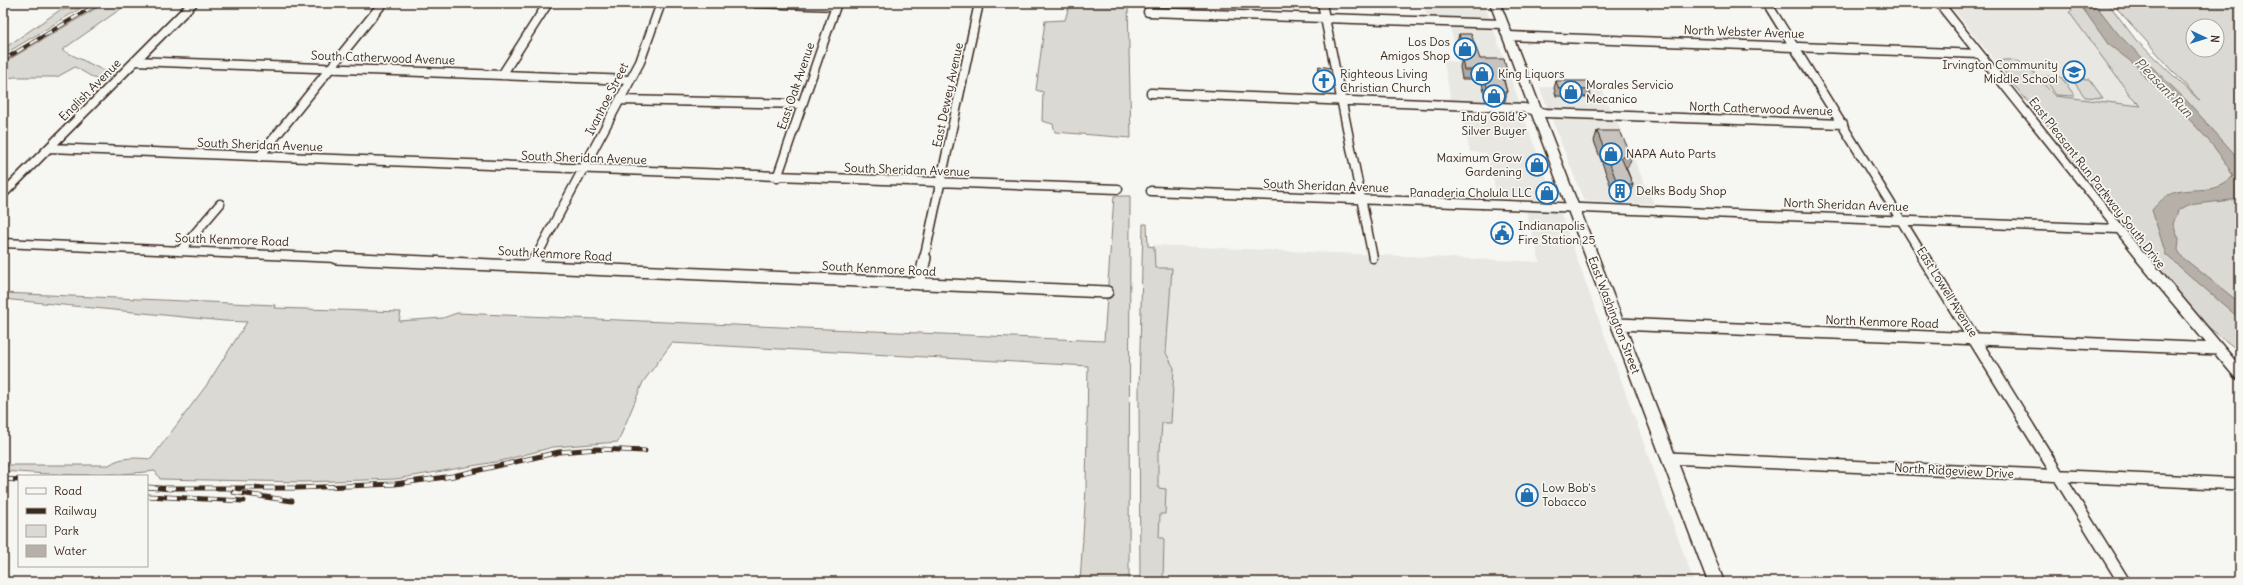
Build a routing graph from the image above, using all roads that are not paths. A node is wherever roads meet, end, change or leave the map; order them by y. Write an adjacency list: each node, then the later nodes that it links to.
1 (193, 3): 18 (street, English Avenue)
2 (383, 3): 19 (street)
3 (548, 3): 20 (street)
4 (661, 3): 21 (street, Ivanhoe Street)
5 (755, 3): 11 (street)
6 (979, 3): 32 (street, East Dewey Avenue)
7 (1322, 3): 13 (street)
8 (1495, 3): 14 (main road, East Washington Street)
9 (1767, 3): 16 (street, East Lowell Avenue)
10 (1938, 3): 17 (street, East Pleasant Run Parkway South Drive)
11 (836, 5): 25 (street, East Oak Avenue)
12 (1148, 12): 13 (street)
13 (1325, 18): 14 (street); 24 (street)
14 (1503, 24): 15 (main road, East Washington Street)
15 (1508, 36): 16 (street, North Webster Avenue); 26 (main road, East Washington Street)
16 (1794, 46): 17 (street, North Webster Avenue); 27 (street, East Lowell Avenue)
17 (1979, 54): 40 (street, East Pleasant Run Parkway South Drive)
18 (135, 61): 19 (street, South Catherwood Avenue); 28 (street, English Avenue)
19 (330, 68): 20 (street, South Catherwood Avenue); 29 (street)
20 (502, 75): 21 (street, South Catherwood Avenue)
21 (630, 80): 23 (street, Ivanhoe Street)
22 (1151, 93): 24 (street)
23 (620, 100): 25 (street); 30 (street, Ivanhoe Street)
24 (1341, 101): 26 (street); 36 (street)
25 (802, 104): 31 (street, East Oak Avenue)
26 (1536, 110): 27 (street, North Catherwood Avenue); 38 (main road, East Washington Street)
27 (1843, 124): 39 (street, East Lowell Avenue)
28 (49, 148): 29 (street, South Sheridan Avenue); 35 (street, English Avenue)
29 (259, 157): 30 (street, South Sheridan Avenue)
30 (584, 170): 31 (street, South Sheridan Avenue); 44 (street, Ivanhoe Street)
31 (777, 178): 32 (street, South Sheridan Avenue)
32 (942, 183): 33 (street, South Sheridan Avenue); 45 (street, East Dewey Avenue)
33 (1118, 189)
34 (1151, 191): 36 (street, South Sheridan Avenue)
35 (3, 194)
36 (1362, 199): 38 (street, South Sheridan Avenue); 43 (street)
37 (220, 204): 42 (street)
38 (1572, 207): 39 (street, North Sheridan Avenue); 47 (main road, East Washington Street)
39 (1902, 220): 40 (street, North Sheridan Avenue); 48 (street, East Lowell Avenue)
40 (2118, 229): 49 (street, East Pleasant Run Parkway South Drive)
41 (3, 243): 42 (street, South Kenmore Road)
42 (180, 251): 44 (street, South Kenmore Road)
43 (1373, 258)
44 (532, 266): 45 (street, South Kenmore Road)
45 (919, 284): 46 (street, South Kenmore Road)
46 (1107, 292)
47 (1618, 324): 48 (street, North Kenmore Road); 51 (main road, East Washington Street)
48 (1976, 339): 49 (street, North Kenmore Road); 52 (street, East Lowell Avenue)
49 (2218, 349): 50 (street, East Pleasant Run Parkway South Drive)
50 (2240, 375)
51 (1668, 458): 52 (street, North Ridgeview Drive); 54 (main road, East Washington Street)
52 (2059, 476): 53 (street, North Ridgeview Drive); 55 (street, East Lowell Avenue)
53 (2240, 484)
54 (1716, 582)
55 (2124, 582)

